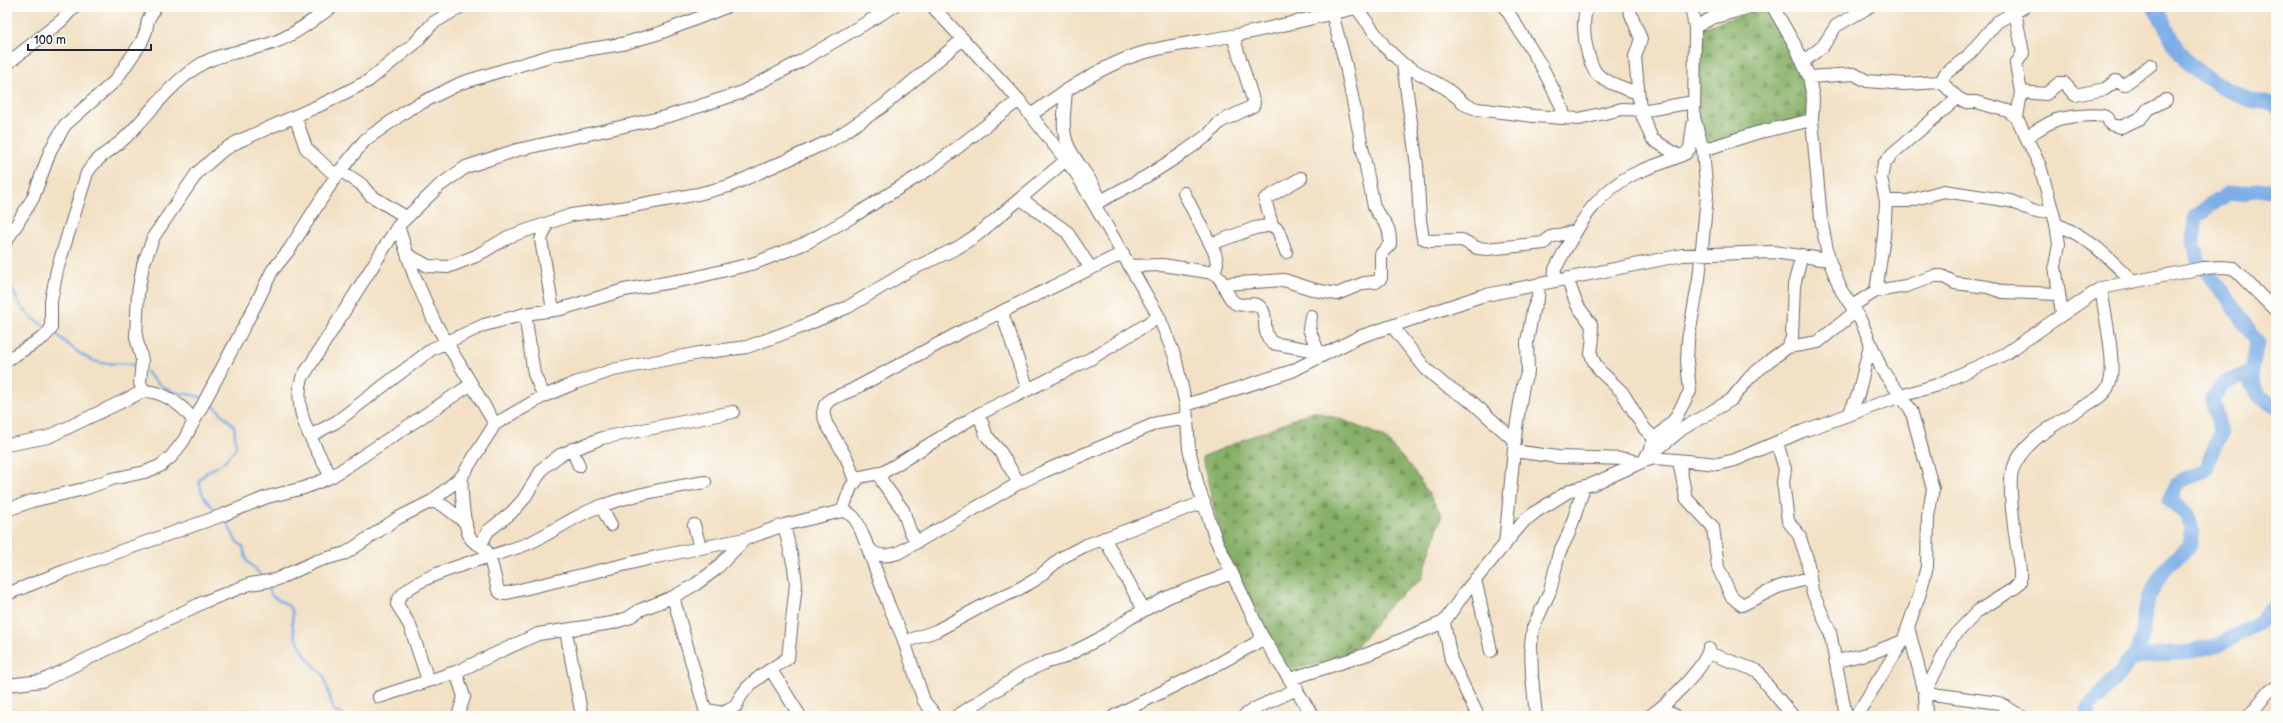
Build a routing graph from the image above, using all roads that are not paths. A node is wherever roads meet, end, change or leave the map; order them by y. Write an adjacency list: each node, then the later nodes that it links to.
1 (74, 7): 22 (street)
2 (155, 7): 57 (street)
3 (332, 7): 89 (street)
4 (460, 7): 36 (street)
5 (726, 7): 45 (street)
6 (892, 7): 52 (street)
7 (933, 7): 20 (street)
8 (1356, 7): 17 (street); 23 (street)
9 (1505, 7): 38 (street)
10 (1588, 7): 29 (street)
11 (1628, 7): 29 (street)
12 (1692, 7): 18 (street)
13 (1750, 7): 18 (street)
14 (1774, 7): 21 (street)
15 (1869, 7): 21 (street)
16 (2018, 9): 26 (street); 28 (street)
17 (1332, 13): 19 (street); 71 (street)
18 (1695, 27): 33 (street)
19 (1233, 36): 27 (street); 50 (street)
20 (963, 39): 31 (street); 53 (street)
21 (1803, 62): 25 (street)
22 (7, 64)
23 (1403, 64): 38 (street); 56 (street)
24 (2151, 65): 28 (street)
25 (1809, 77): 26 (street); 40 (street)
26 (1941, 82): 30 (street)
27 (1066, 90): 35 (street); 50 (street)
28 (2021, 92): 39 (street)
29 (1637, 93): 34 (street)
30 (1958, 98): 39 (street); 49 (street)
31 (1019, 100): 35 (street); 77 (street)
32 (2166, 100): 41 (street)
33 (1694, 102): 34 (street); 37 (street)
34 (1640, 110): 38 (street); 43 (street)
35 (1031, 115): 44 (street)
36 (295, 116): 45 (street); 92 (street)
37 (1694, 117): 42 (street); 43 (street)
38 (1565, 118)
39 (2017, 118): 41 (street)
40 (1812, 120): 42 (street); 64 (street)
41 (2026, 137): 51 (street)
42 (1703, 150): 61 (street)
43 (1680, 156): 56 (street)
44 (1066, 160): 48 (street); 50 (street)
45 (338, 173): 52 (street); 100 (street)
46 (1301, 178): 54 (street)
47 (1184, 193): 58 (street)
48 (1021, 199): 66 (street); 93 (street)
49 (1886, 201): 51 (street); 74 (street)
50 (1098, 202): 60 (street)
51 (2052, 210): 55 (street)
52 (402, 221): 62 (street); 102 (street)
53 (547, 224): 62 (street); 77 (street)
54 (1272, 224): 58 (street); 59 (street)
55 (2056, 224): 70 (street); 75 (street)
56 (1576, 231): 69 (street)
57 (7, 240)
58 (1212, 244): 67 (street)
59 (1286, 252)
60 (1123, 253): 65 (street); 66 (street)
61 (1701, 254): 63 (street); 68 (street); 103 (street)
62 (408, 255): 85 (street)
63 (1802, 256): 64 (street); 87 (street)
64 (1829, 260): 76 (street)
65 (1130, 266): 67 (street); 83 (street)
66 (1090, 267): 79 (street)
67 (1214, 273): 71 (street)
68 (1567, 278): 69 (street); 103 (street)
69 (1554, 280): 72 (street)
70 (2133, 282): 73 (street); 78 (street)
71 (1224, 284): 88 (street)
72 (1539, 284): 84 (street); 106 (street)
73 (2101, 288): 81 (street); 156 (street)
74 (1876, 291): 75 (street); 76 (street)
75 (2059, 294): 81 (street)
76 (1853, 309): 86 (street); 87 (street)
77 (553, 310): 80 (street)
78 (2276, 310)
79 (1002, 313): 91 (street); 114 (street)
80 (525, 314): 85 (street); 93 (street)
81 (2062, 314): 94 (street)
82 (1311, 316): 88 (street)
83 (1159, 317): 91 (street); 95 (street)
84 (1392, 326): 88 (street); 106 (street)
85 (445, 342): 90 (street); 102 (street)
86 (1870, 345): 94 (street); 98 (street)
87 (1788, 347): 109 (street)
88 (1323, 352): 95 (street)
89 (7, 360)
90 (470, 385): 101 (street); 113 (street)
91 (1028, 390): 97 (street)
92 (144, 391): 100 (street); 105 (street)
93 (544, 396): 101 (street)
94 (1901, 396): 98 (street); 142 (street)
95 (1186, 405): 99 (street)
96 (733, 412): 107 (street)
97 (979, 414): 111 (street); 116 (street)
98 (1850, 414): 104 (street)
99 (1187, 418): 116 (street); 119 (street)
100 (194, 421): 121 (street)
101 (496, 424): 112 (street)
102 (310, 436): 113 (street)
103 (1655, 439): 109 (street)
104 (1777, 442): 108 (street); 137 (street)
105 (7, 445)
106 (1514, 446): 109 (street); 132 (street)
107 (572, 449): 110 (street); 130 (street)
108 (1679, 461): 109 (street); 137 (street)
109 (1641, 462): 117 (street)
110 (579, 466)
111 (879, 474): 114 (street); 129 (street)
112 (462, 476): 118 (street); 123 (street)
113 (331, 477): 138 (street)
114 (855, 481): 122 (street)
115 (705, 482): 120 (street)
116 (1019, 483): 129 (street)
117 (1584, 487): 132 (street); 170 (street)
118 (432, 501): 123 (street); 153 (street)
119 (1204, 502): 127 (street); 135 (street)
120 (601, 506): 124 (street); 134 (street)
121 (7, 510)
122 (842, 511): 126 (street); 131 (street)
123 (466, 523): 130 (street)
124 (611, 525)
125 (694, 525): 133 (street)
126 (784, 525): 128 (street); 149 (street)
127 (1104, 538): 140 (street); 146 (street)
128 (745, 539): 133 (street); 139 (street)
129 (916, 542): 131 (street)
130 (481, 544): 134 (street)
131 (867, 544): 146 (street)
132 (1505, 545): 136 (street)
133 (700, 547): 134 (street)
134 (489, 556): 152 (street)
135 (1232, 574): 140 (street); 144 (street)
136 (1475, 578): 141 (street); 147 (street)
137 (1809, 578): 148 (street)
138 (7, 594)
139 (673, 597): 143 (street); 159 (street)
140 (1144, 610): 165 (street)
141 (1444, 622): 151 (street); 169 (street)
142 (1908, 627): 145 (street); 156 (street)
143 (566, 631): 150 (street); 162 (street)
144 (1262, 636): 151 (street); 166 (street)
145 (1903, 641): 148 (street); 174 (street)
146 (904, 642): 164 (street)
147 (1491, 652)
148 (1837, 661): 173 (street)
149 (771, 670): 159 (street); 163 (street)
150 (456, 672): 152 (street); 161 (street)
151 (1290, 679): 155 (street)
152 (428, 680): 157 (street)
153 (7, 685)
154 (2276, 686): 177 (street)
155 (1297, 689): 167 (street); 168 (street)
156 (1925, 694): 175 (street); 176 (street)
157 (379, 697)
158 (1661, 708): 160 (street); 171 (street); 172 (street)
159 (707, 713)
160 (1789, 715)
161 (458, 716)
162 (582, 716)
163 (800, 716)
164 (936, 716)
165 (956, 716)
166 (1114, 716)
167 (1244, 716)
168 (1313, 716)
169 (1478, 716)
170 (1536, 716)
171 (1650, 716)
172 (1676, 716)
173 (1846, 716)
174 (1856, 716)
175 (1926, 716)
176 (2022, 716)
177 (2249, 716)

